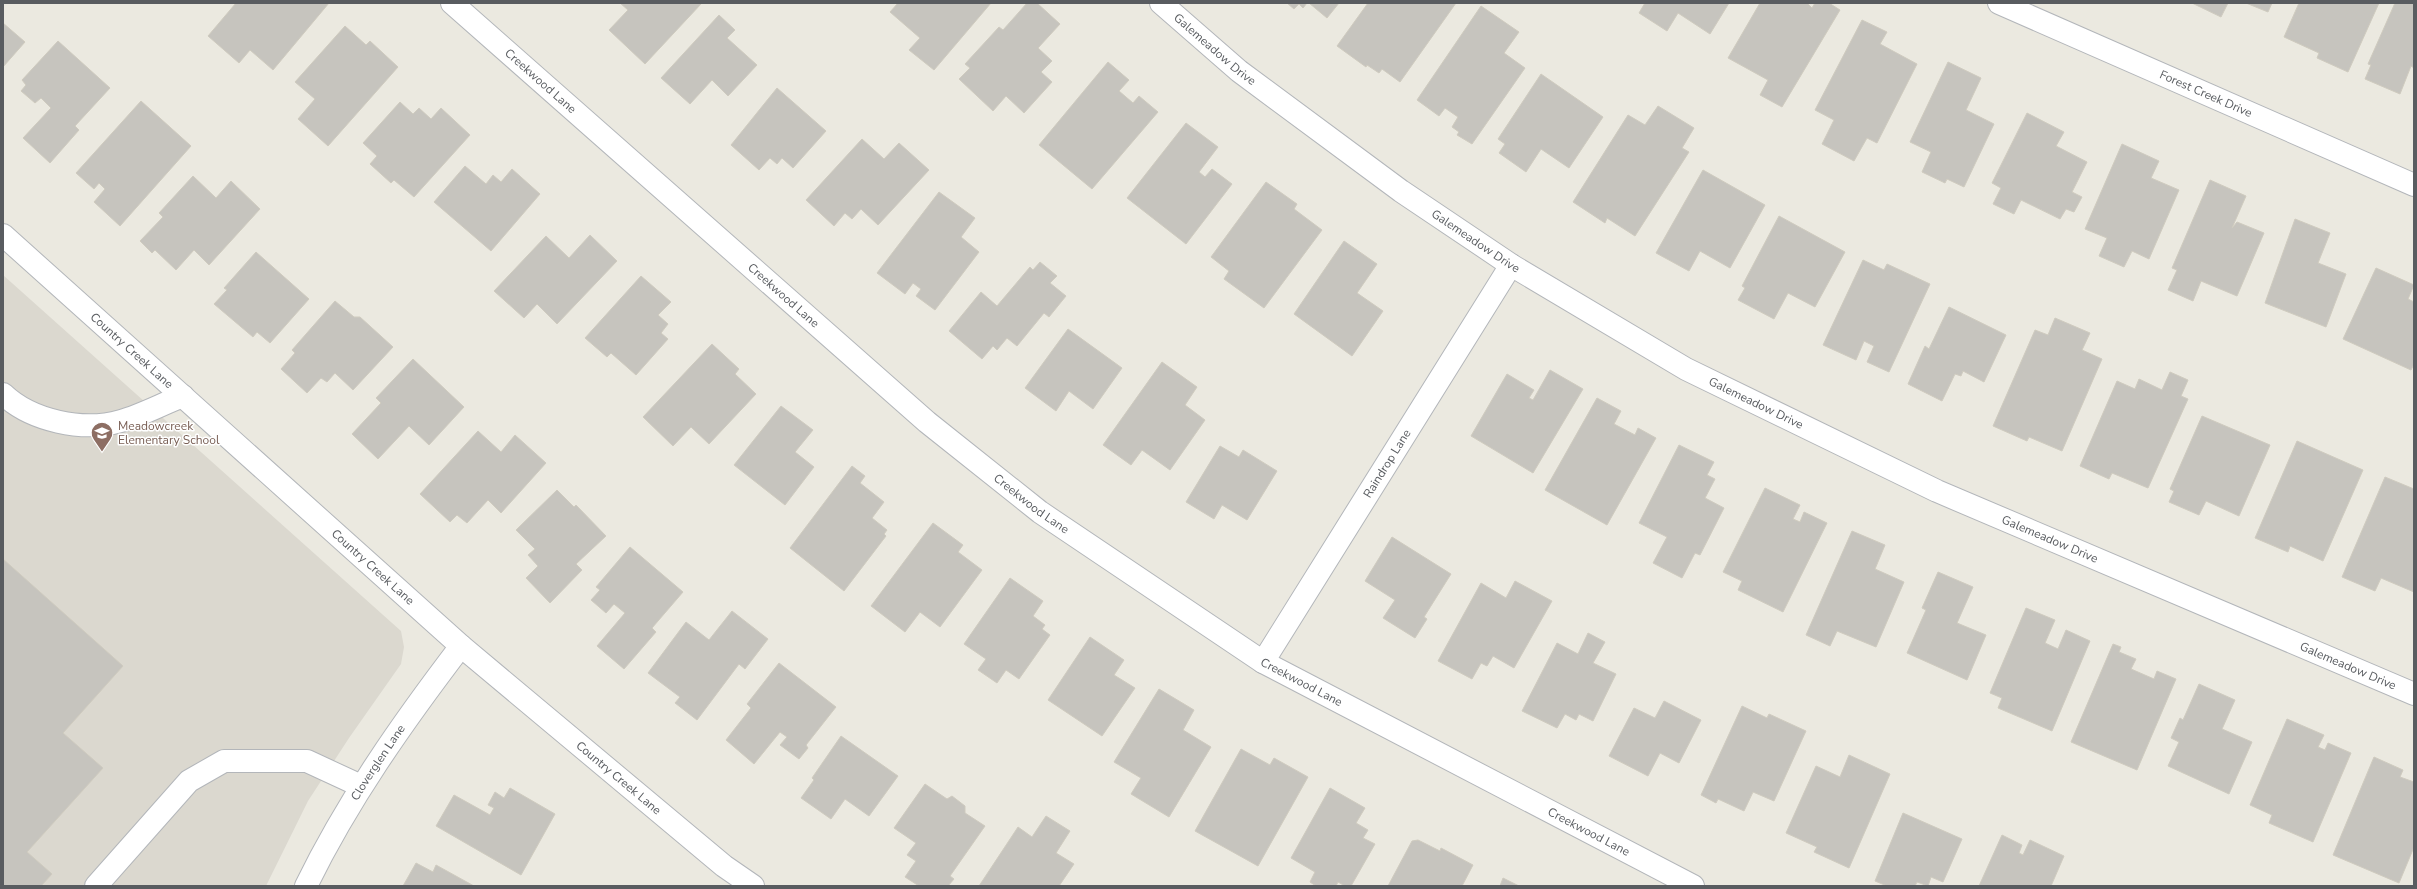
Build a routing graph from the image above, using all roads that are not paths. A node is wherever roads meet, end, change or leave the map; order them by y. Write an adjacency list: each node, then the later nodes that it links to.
1 (452, 3): 10 (street, Creekwood Lane)
2 (1161, 3): 6 (street, Galemeadow Drive)
3 (1999, 3): 4 (street, Forest Creek Drive)
4 (2414, 185)
5 (3, 235): 8 (street, Country Creek Lane)
6 (1511, 264): 10 (street, Raindrop Lane); 11 (street, Galemeadow Drive)
7 (3, 394): 8 (street)
8 (183, 396): 9 (street, Country Creek Lane)
9 (460, 646): 12 (street, Cloverglen Lane); 15 (street, Country Creek Lane)
10 (1263, 662): 16 (street, Creekwood Lane)
11 (2414, 694)
12 (361, 786): 13 (street); 14 (street, Cloverglen Lane)
13 (96, 886)
14 (306, 886)
15 (753, 886)
16 (1693, 886)

